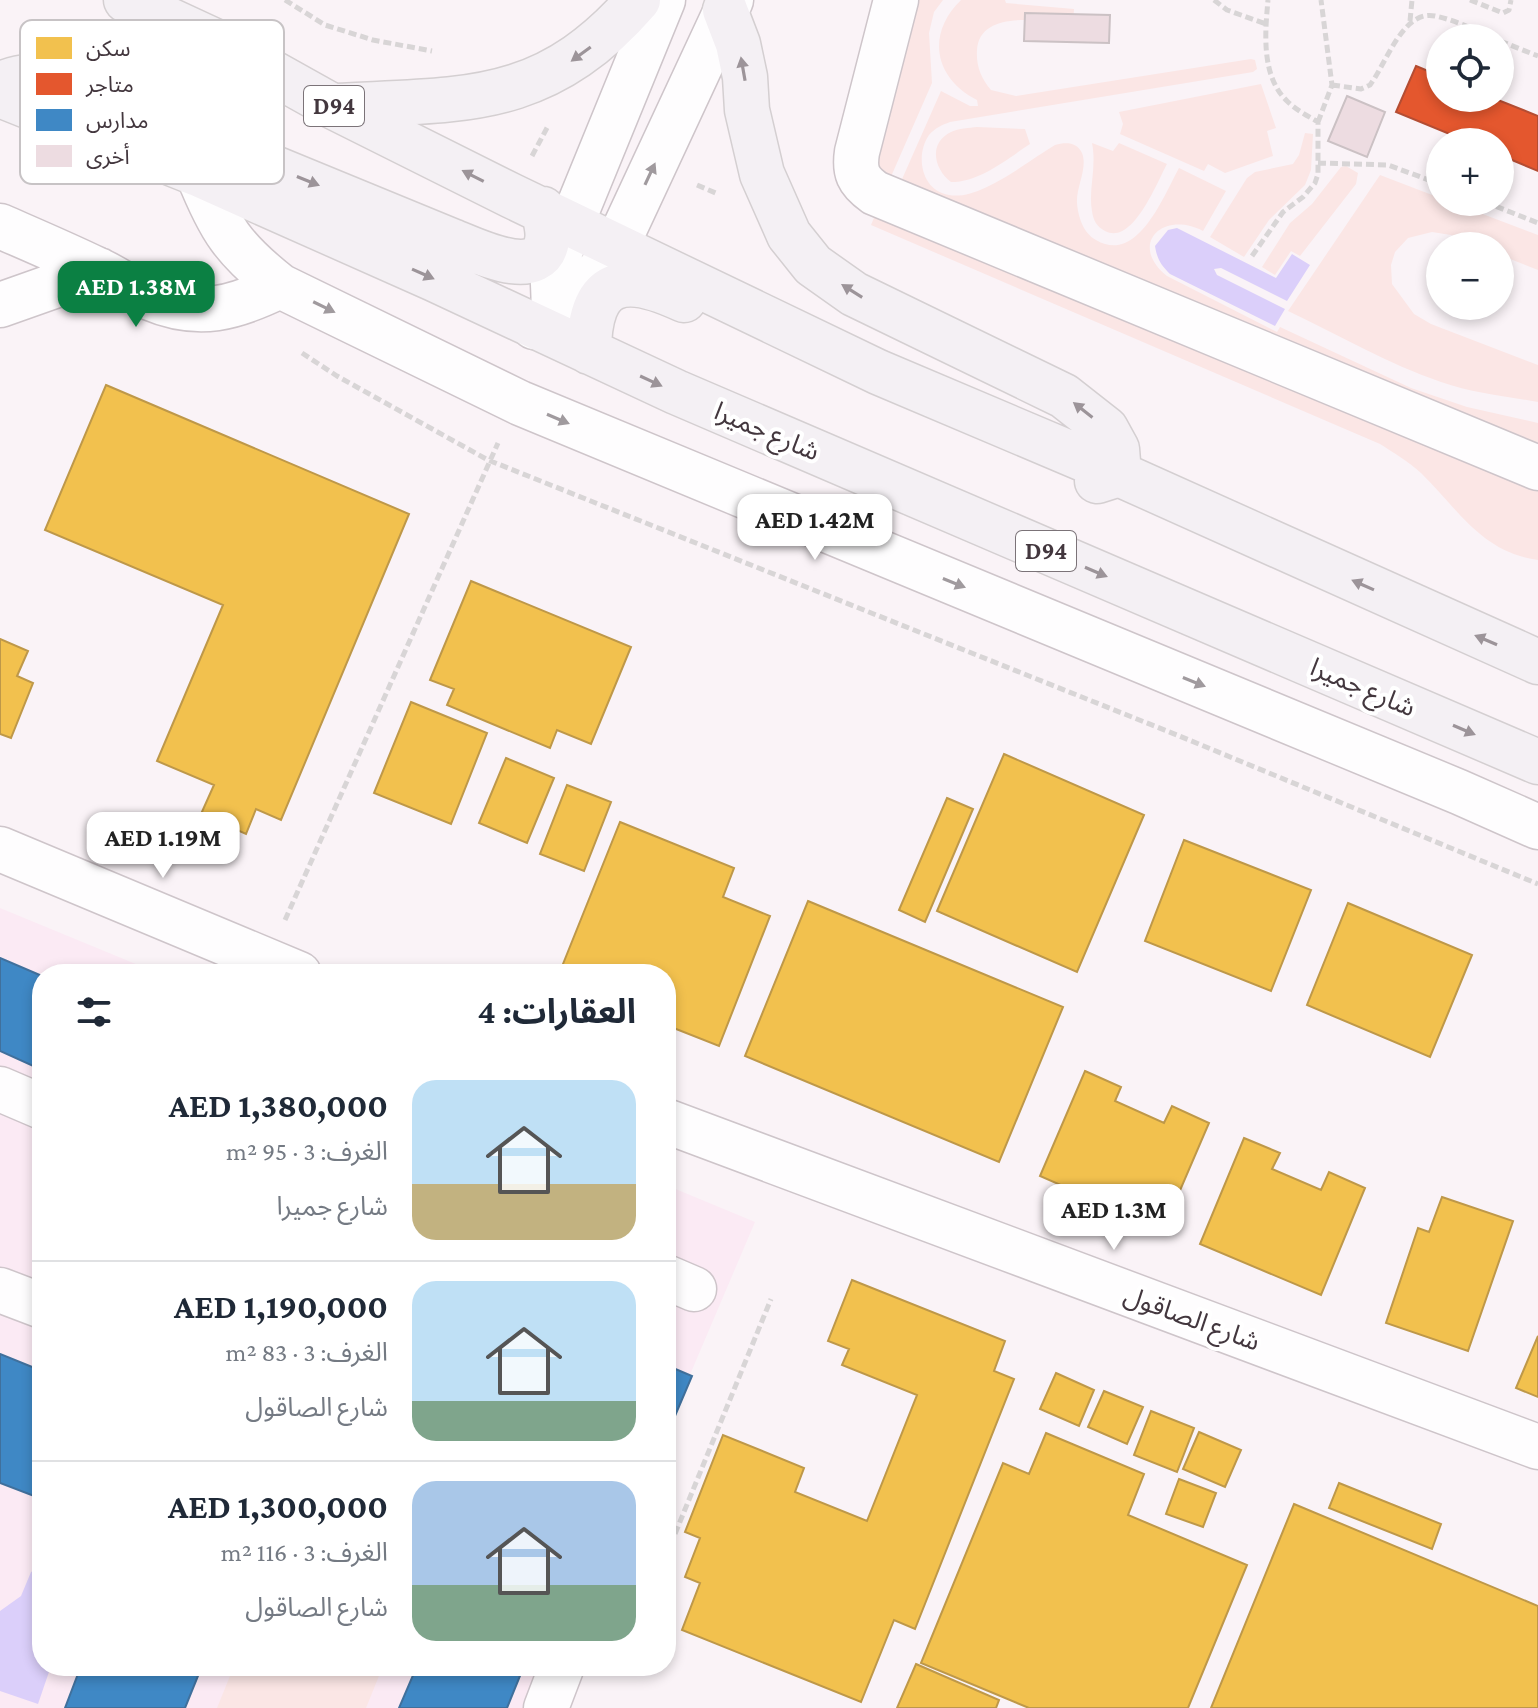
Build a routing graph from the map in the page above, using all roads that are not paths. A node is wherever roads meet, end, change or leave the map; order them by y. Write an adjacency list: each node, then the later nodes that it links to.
1 (126, 0): 6 (main road, D94)
2 (638, 0): 12 (main road, one-way to 12)
3 (663, 0): 16 (street)
4 (896, 0): 23 (street)
5 (728, 5): 18 (street, one-way to 5); 24 (main road, one-way to 5)
6 (169, 20)
7 (20, 77): 9 (main road, one-way to 7)
8 (284, 79): 12 (main road, D94)
9 (0, 85)
10 (0, 95): 11 (main road, شارع جميرا / D94)
11 (20, 103)
12 (332, 106): 16 (main road, D94, one-way to 12)
13 (284, 172): 16 (main road, one-way to 16)
14 (202, 184): 20 (street)
15 (221, 184): 22 (main road, شارع جميرا / D94, one-way to 22)
16 (557, 215): 18 (main road, D94); 22 (street)
17 (0, 226): 19 (street)
18 (617, 245): 22 (street); 24 (main road, D94)
19 (99, 270): 20 (street); 21 (street)
20 (280, 286): 27 (street, one-way to 27)
21 (0, 305)
22 (558, 333): 24 (main road); 26 (main road, شارع جميرا / D94, one-way to 26)
23 (1538, 468)
24 (1119, 474): 25 (main road, D94, one-way to 24)
25 (1538, 662)
26 (1538, 762)
27 (1538, 827)
28 (0, 849): 29 (street)
29 (276, 964)
30 (0, 1089): 31 (street)
31 (32, 1103)
32 (676, 1125): 35 (street, شارع الصاقول)
33 (0, 1290): 34 (street)
34 (32, 1302)
35 (1538, 1447)
36 (558, 1676): 37 (street)
37 (546, 1708)

